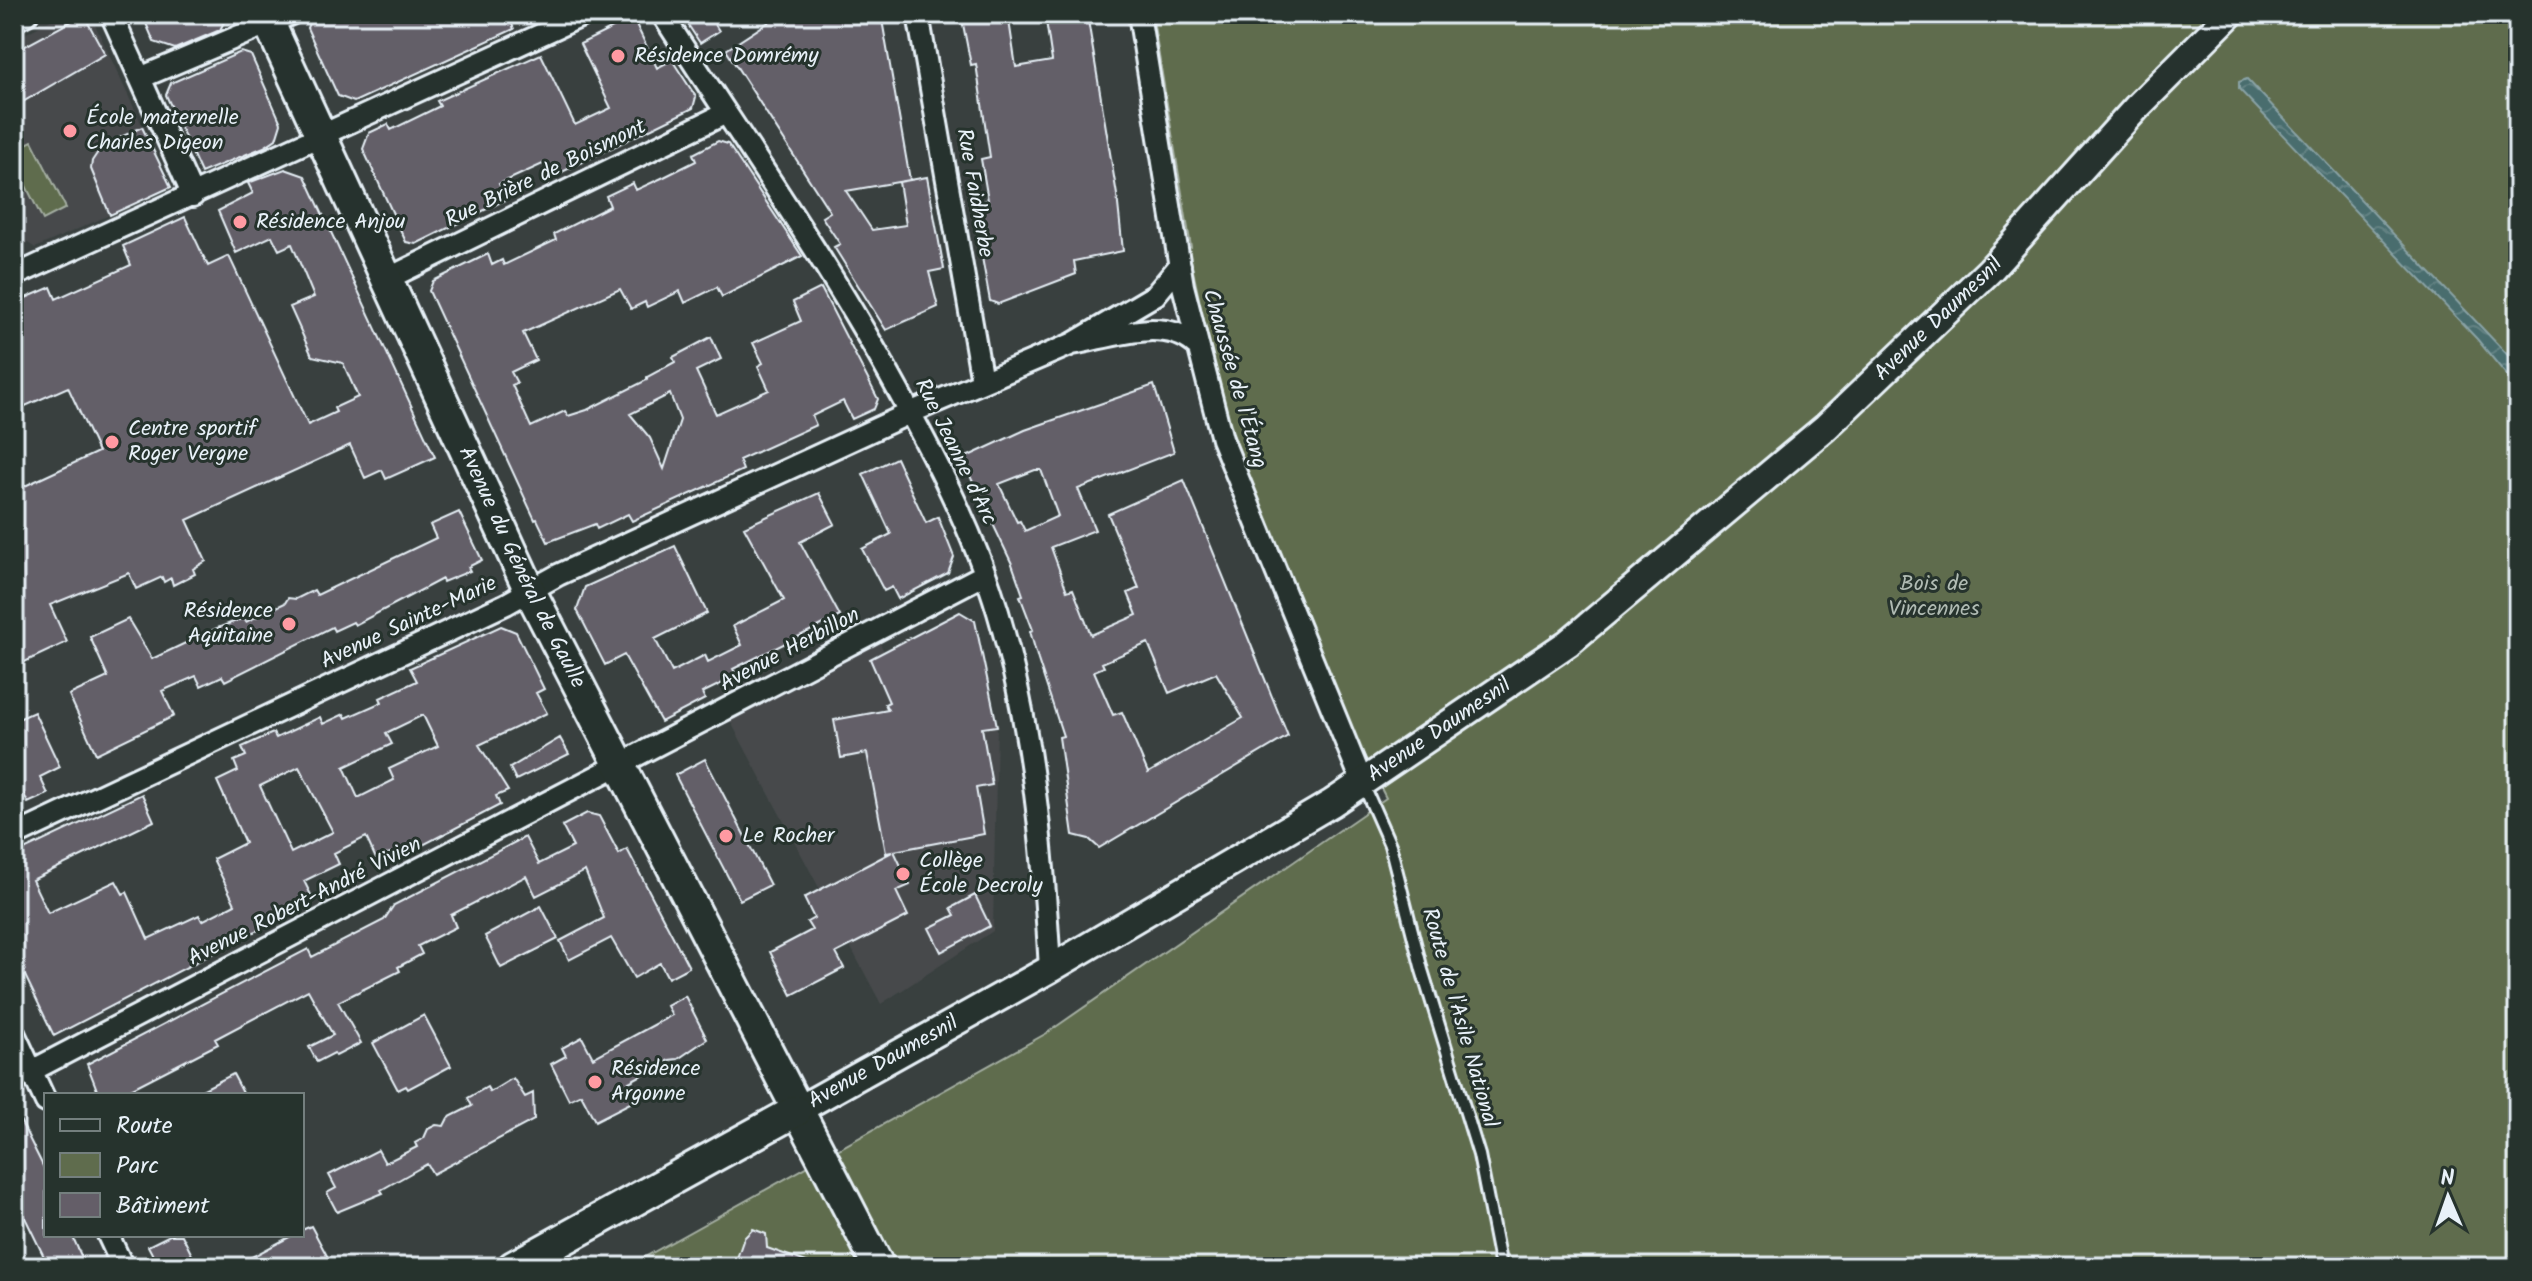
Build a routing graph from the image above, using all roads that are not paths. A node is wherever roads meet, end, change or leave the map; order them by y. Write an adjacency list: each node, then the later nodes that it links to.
1 (27, 14): 9 (street)
2 (111, 14): 10 (street)
3 (586, 14): 12 (street)
4 (662, 14): 11 (street, Rue Jeanne d'Arc)
5 (918, 14): 19 (street, Rue Faidherbe)
6 (1139, 14): 14 (street, Chaussée de l'Étang)
7 (2230, 14): 24 (street, Avenue Daumesnil)
8 (275, 17): 10 (street); 12 (main road, Avenue du Général de Gaulle)
9 (14, 21)
10 (140, 78): 13 (street)
11 (726, 113): 16 (street, Rue Brière de Boismont); 20 (street, Rue Jeanne d'Arc)
12 (321, 137): 13 (street); 16 (main road, Avenue du Général de Gaulle)
13 (193, 196): 15 (street)
14 (1180, 265): 17 (street); 18 (street, Chaussée de l'Étang)
15 (14, 276)
16 (387, 279): 22 (main road, Avenue du Général de Gaulle)
17 (1072, 344): 18 (street); 19 (street, Avenue Sainte-Marie)
18 (1195, 344): 24 (street, Chaussée de l'Étang)
19 (982, 381): 20 (street, Avenue Sainte-Marie)
20 (912, 412): 21 (street, Rue Jeanne d'Arc); 22 (street, Avenue Sainte-Marie)
21 (985, 574): 23 (street, Avenue Herbillon); 26 (street, Rue Jeanne d'Arc)
22 (530, 591): 23 (main road, Avenue du Général de Gaulle); 25 (street, Avenue Sainte-Marie)
23 (618, 767): 28 (street, Avenue Robert-André Vivien); 30 (main road, Avenue du Général de Gaulle)
24 (1363, 784): 26 (street, Avenue Daumesnil); 35 (lane, Route de l'Asile National)
25 (14, 836)
26 (1050, 969): 30 (street, Avenue Daumesnil)
27 (14, 1033): 28 (street)
28 (23, 1076): 29 (street)
29 (44, 1100)
30 (796, 1111): 33 (main road, Avenue Daumesnil); 34 (main road, Avenue du Général de Gaulle)
31 (109, 1237): 32 (street)
32 (123, 1267)
33 (513, 1267)
34 (879, 1267)
35 (1501, 1267)

